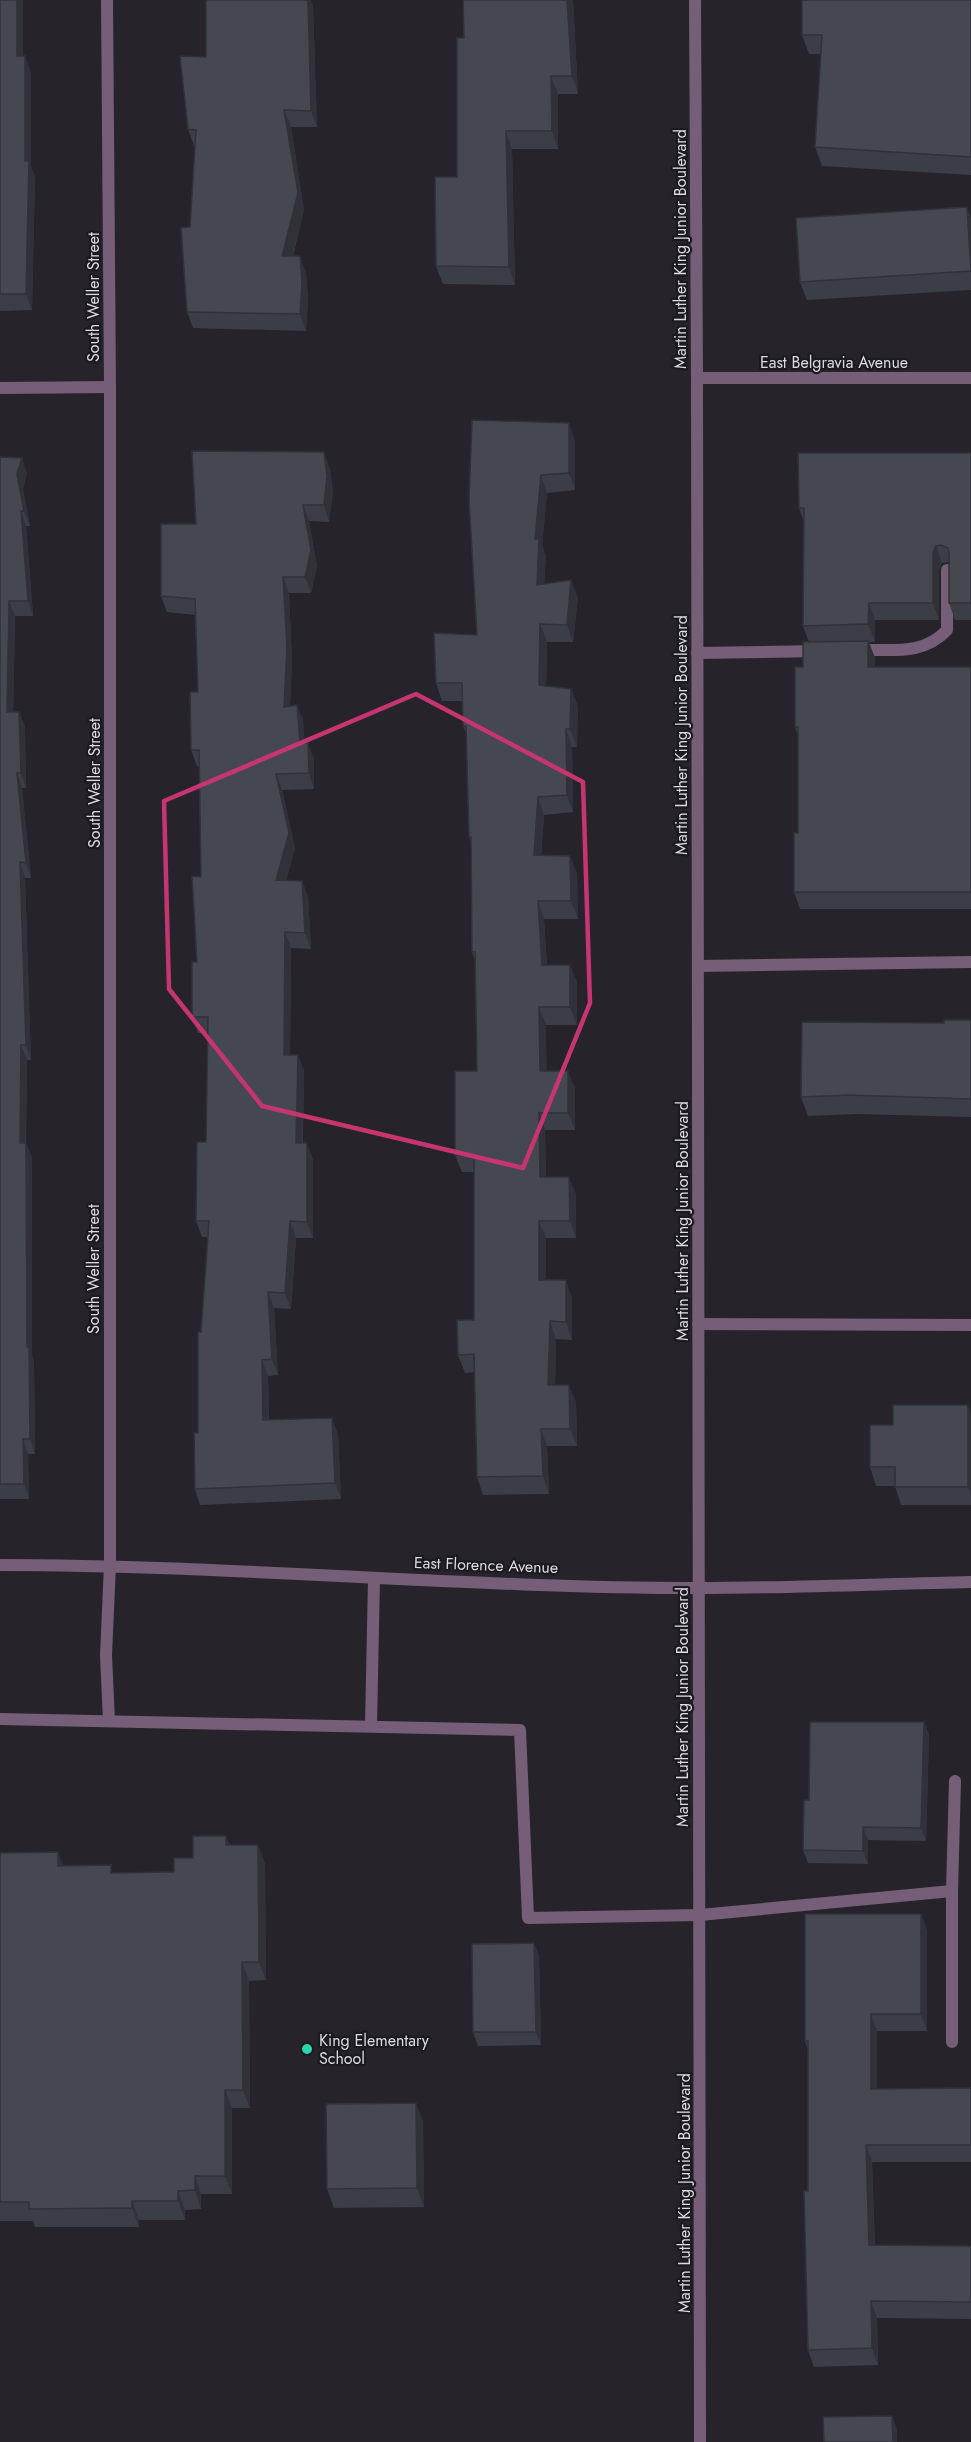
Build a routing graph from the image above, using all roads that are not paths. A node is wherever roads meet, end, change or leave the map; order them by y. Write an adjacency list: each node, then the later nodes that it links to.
1 (107, 0): 5 (street, South Weller Street)
2 (695, 0): 3 (street, Martin Luther King Junior Boulevard)
3 (697, 378): 4 (street, East Belgravia Avenue); 10 (street, Martin Luther King Junior Boulevard)
4 (971, 378)
5 (110, 387): 6 (street); 16 (street, South Weller Street)
6 (0, 388)
7 (947, 570): 8 (street)
8 (851, 650)
9 (828, 651): 10 (street)
10 (697, 653): 12 (street, Martin Luther King Junior Boulevard)
11 (971, 962): 12 (street)
12 (698, 966): 13 (street, Martin Luther King Junior Boulevard)
13 (698, 1324): 14 (street); 19 (street, Martin Luther King Junior Boulevard)
14 (971, 1325)
15 (0, 1565): 16 (street, East Florence Avenue)
16 (110, 1565): 17 (street, East Florence Avenue); 21 (street, South Weller Street)
17 (374, 1578): 19 (street, East Florence Avenue); 22 (street)
18 (971, 1582): 19 (street, East Florence Avenue)
19 (698, 1588): 25 (street, Martin Luther King Junior Boulevard)
20 (0, 1719): 21 (street)
21 (109, 1721): 22 (street)
22 (371, 1726): 25 (street)
23 (956, 1781): 24 (street)
24 (952, 1890): 25 (street); 26 (street)
25 (700, 1915): 27 (street, Martin Luther King Junior Boulevard)
26 (952, 2042)
27 (700, 2442)

